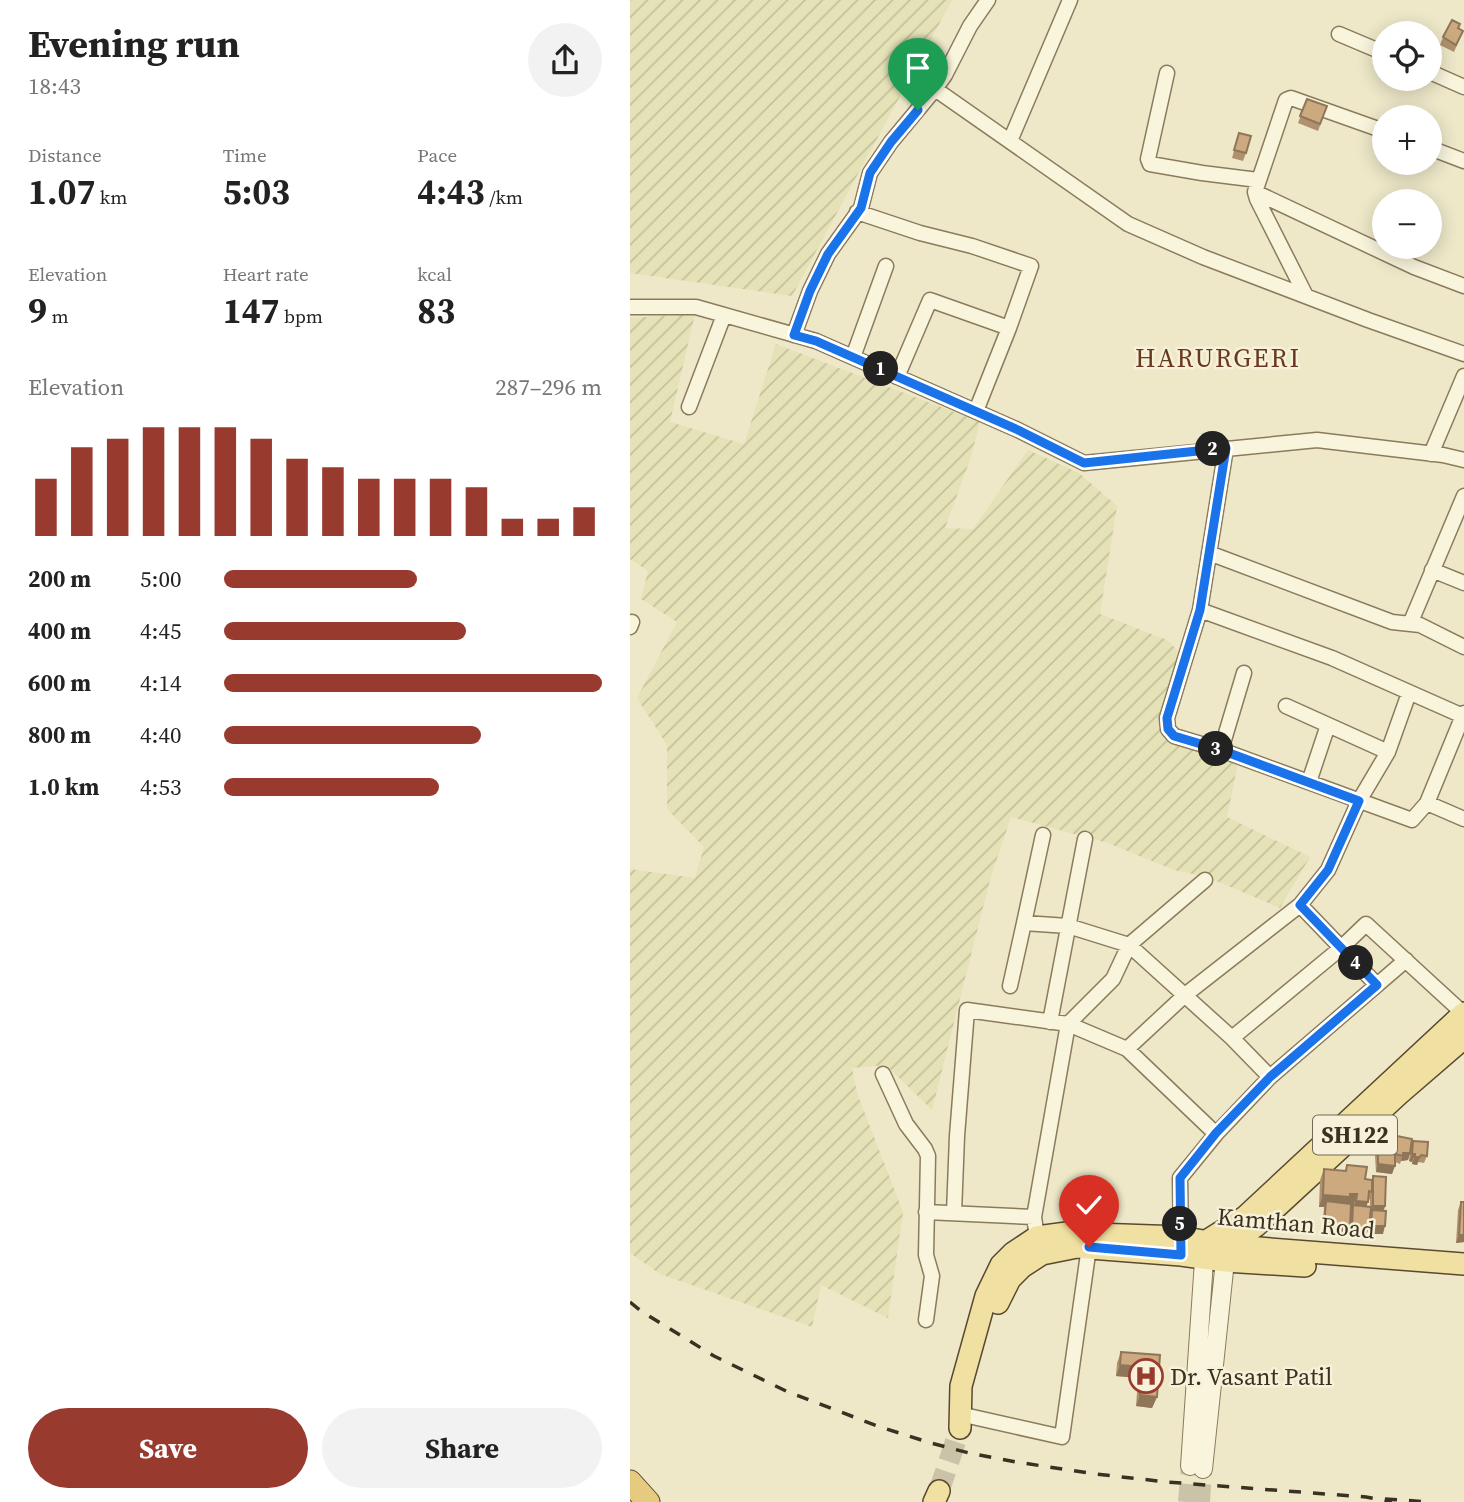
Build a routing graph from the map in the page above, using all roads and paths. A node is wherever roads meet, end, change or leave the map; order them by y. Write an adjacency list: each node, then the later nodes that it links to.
1 (988, 0): 8 (street)
2 (1070, 0): 10 (street)
3 (1339, 34): 4 (street)
4 (1372, 48)
5 (1167, 73): 13 (street)
6 (1442, 77): 7 (street)
7 (1464, 87)
8 (935, 89): 10 (street); 14 (street)
9 (1372, 127): 13 (street)
10 (1010, 141): 17 (street)
11 (1442, 153): 12 (street)
12 (1464, 161)
13 (1257, 186): 16 (street); 17 (street)
14 (857, 212): 20 (street); 21 (street)
15 (886, 266): 23 (street)
16 (1464, 286)
17 (1306, 296): 22 (street)
18 (630, 307): 19 (street)
19 (724, 315): 21 (street); 26 (street)
20 (1010, 328): 25 (street); 27 (street)
21 (794, 335): 23 (street)
22 (1464, 354)
23 (853, 357): 25 (street)
24 (1464, 376): 29 (street)
25 (897, 377): 27 (street)
26 (689, 408)
27 (976, 411): 28 (street)
28 (1226, 448): 29 (street); 33 (street)
29 (1431, 454): 30 (street)
30 (1464, 460)
31 (1464, 496): 32 (street)
32 (1460, 518): 34 (street)
33 (1209, 552): 36 (street); 37 (street)
34 (1432, 570): 35 (street); 37 (street)
35 (1464, 583)
36 (1200, 610): 40 (street); 45 (street)
37 (1410, 624): 38 (street)
38 (1464, 647)
39 (1244, 673): 45 (street)
40 (1409, 693): 42 (street); 46 (street)
41 (1286, 706): 43 (street)
42 (1463, 714): 44 (street)
43 (1328, 725): 46 (street); 47 (street)
44 (1460, 733): 49 (street)
45 (1221, 750): 47 (street)
46 (1388, 752): 48 (street)
47 (1309, 782): 48 (street)
48 (1359, 801): 49 (street); 54 (street)
49 (1427, 803): 50 (street)
50 (1464, 820)
51 (1043, 835): 55 (street)
52 (1085, 839): 56 (street)
53 (1205, 880): 57 (street)
54 (1300, 905): 58 (street); 62 (street)
55 (1024, 923): 56 (street); 61 (street)
56 (1068, 926): 57 (street); 64 (street)
57 (1129, 945): 62 (street); 65 (street)
58 (1341, 948): 59 (street); 60 (street); 66 (street)
59 (1406, 960): 60 (street); 63 (street)
60 (1377, 985): 70 (street)
61 (1010, 986)
62 (1185, 996): 66 (street); 68 (street)
63 (1464, 1013): 78 (main road)
64 (1050, 1022): 65 (street); 73 (street)
65 (1068, 1024): 68 (street); 74 (street)
66 (1233, 1038): 70 (street)
67 (1464, 1038): 78 (main road, SH122)
68 (1127, 1049): 71 (street)
69 (883, 1074): 72 (street)
70 (1270, 1077): 71 (street)
71 (1216, 1133): 76 (street)
72 (926, 1212): 73 (street); 81 (street)
73 (954, 1213): 74 (street)
74 (1035, 1227): 75 (main road, Kamthan Road); 82 (main road, Kamthan Road)
75 (1061, 1242): 76 (main road, Kamthan Road); 77 (main road, Kamthan Road); 82 (main road, Kamthan Road)
76 (1181, 1246): 77 (main road, Kamthan Road); 78 (main road, Kamthan Road)
77 (1089, 1247): 82 (street)
78 (1222, 1248): 79 (main road, Kamthan Road); 80 (main road, Kamthan Road); 83 (street)
79 (1464, 1264)
80 (1464, 1276)
81 (926, 1320)
82 (964, 1415)
83 (1196, 1467)
84 (630, 1482): 85 (highway)
85 (648, 1502)

